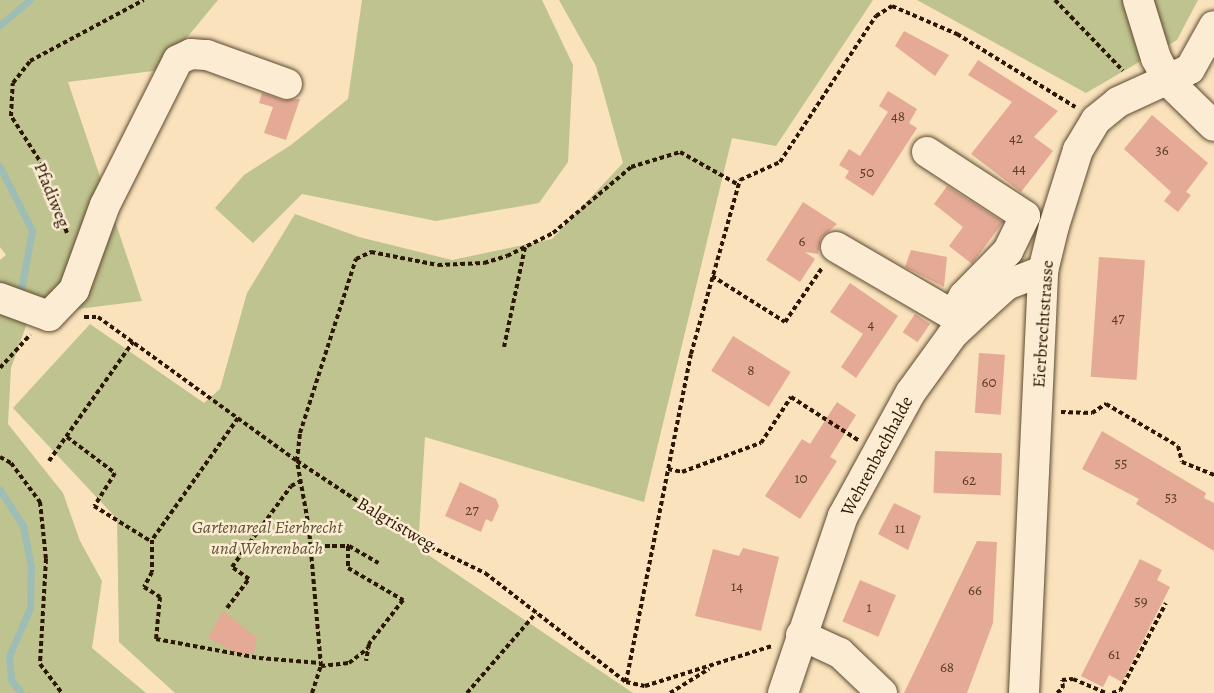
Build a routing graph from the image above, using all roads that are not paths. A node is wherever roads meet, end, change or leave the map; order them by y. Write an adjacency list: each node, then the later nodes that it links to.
1 (1138, 0): 4 (street)
2 (1214, 26): 4 (street, Eierbrechtstrasse)
3 (287, 84): 9 (street)
4 (1156, 86): 5 (street); 8 (street, Eierbrechtstrasse)
5 (1214, 126)
6 (927, 152): 10 (street)
7 (836, 247): 10 (street)
8 (1044, 271): 10 (street, Wehrenbachhalde); 14 (street, Eierbrechtstrasse)
9 (0, 298)
10 (959, 318): 11 (street, Wehrenbachhalde)
11 (801, 635): 12 (street, Wehrenbachhalde); 13 (street)
12 (783, 693)
13 (882, 693)
14 (1024, 693)

